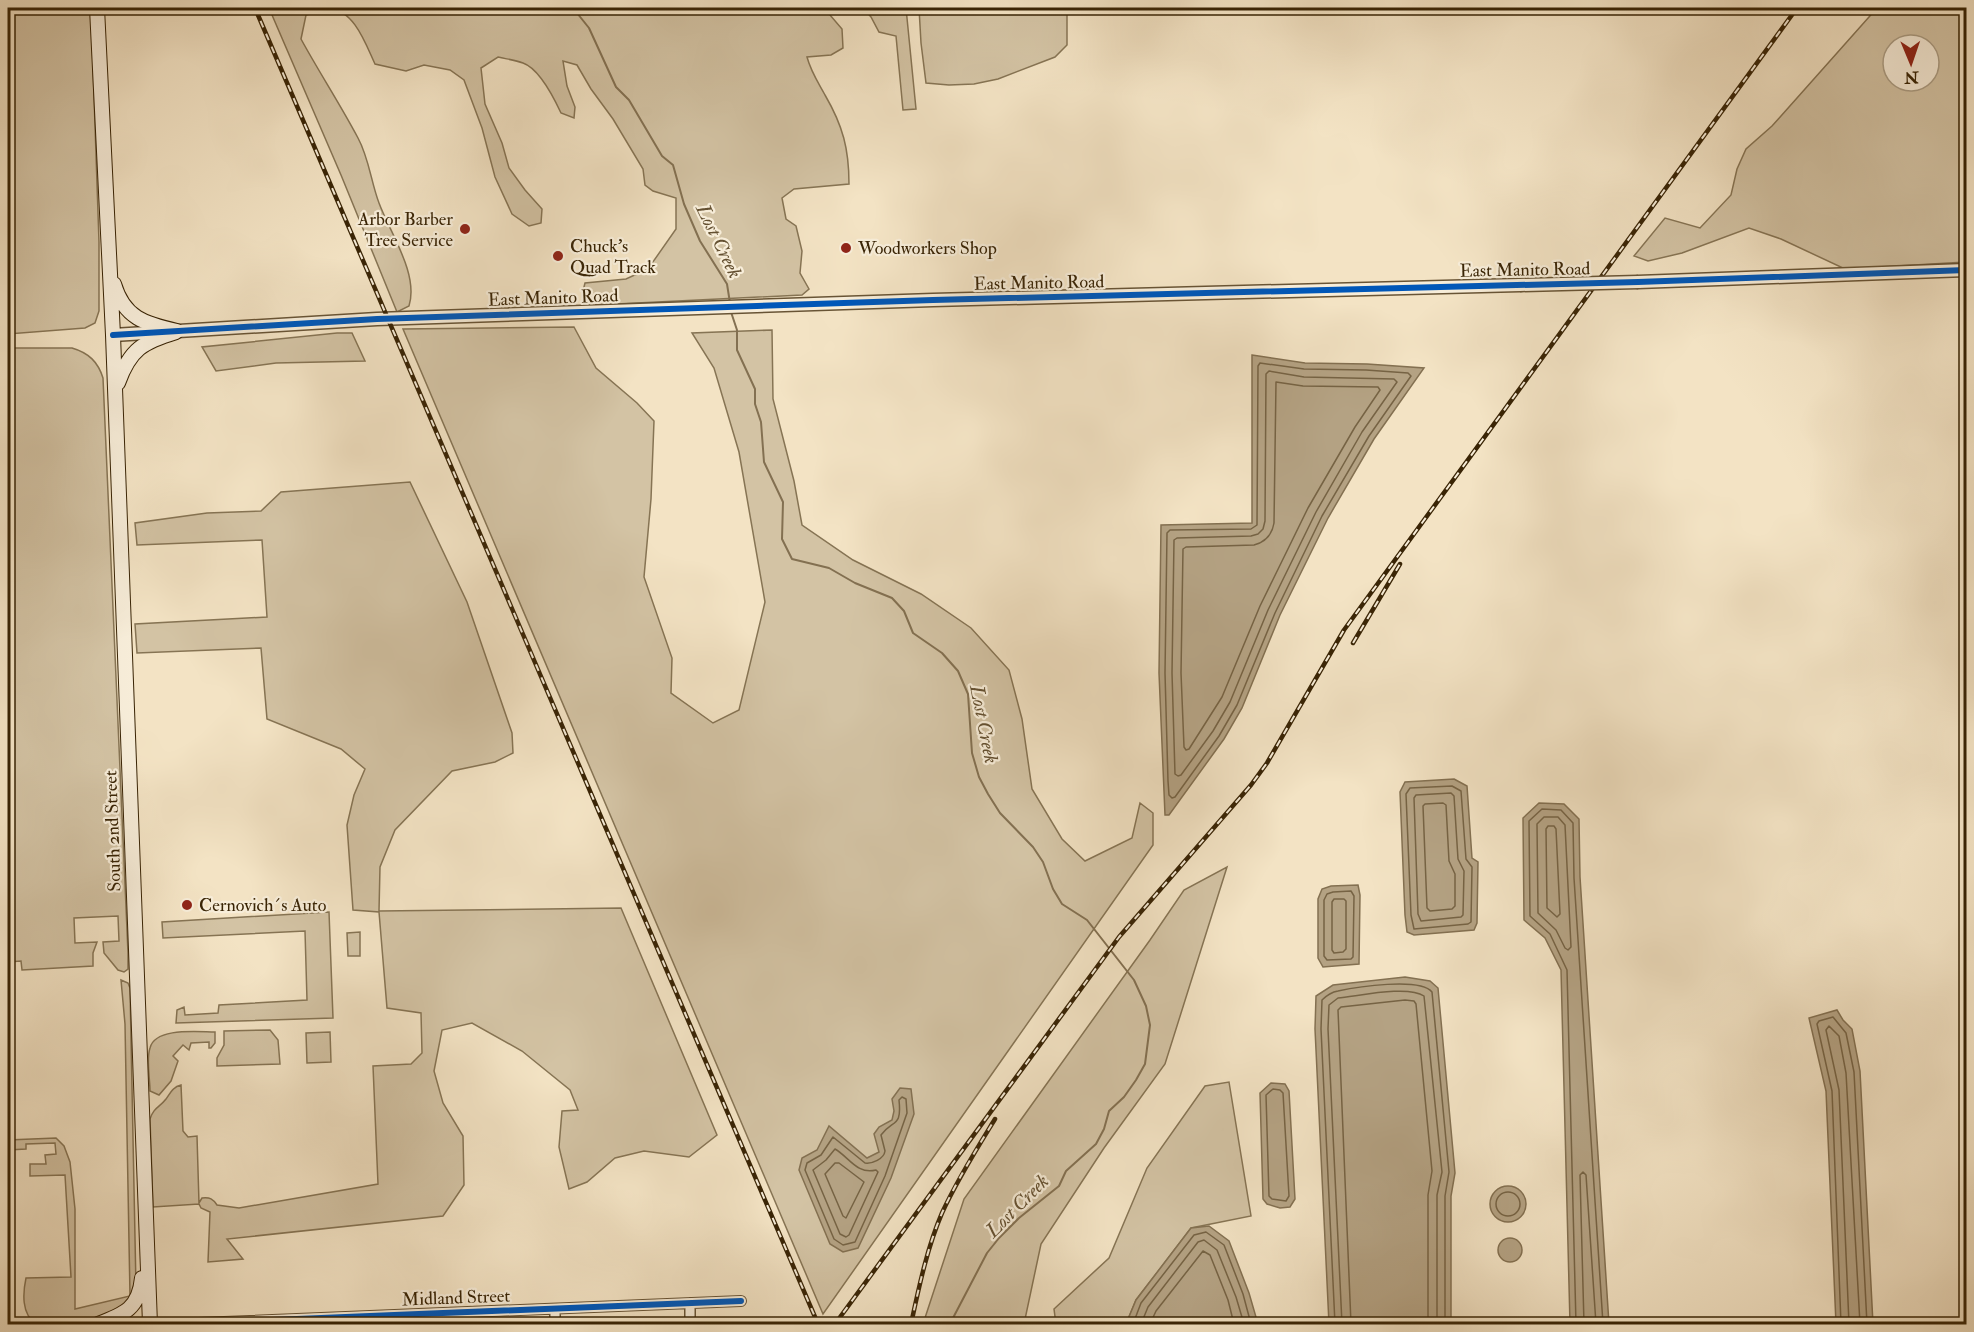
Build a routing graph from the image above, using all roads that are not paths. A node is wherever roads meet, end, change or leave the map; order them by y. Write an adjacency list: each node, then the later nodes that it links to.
1 (97, 8): 2 (main road, South 2nd Street)
2 (110, 270): 4 (main road); 5 (main road, South 2nd Street)
3 (1966, 270): 4 (street, East Manito Road, bridge)
4 (177, 331): 5 (street, East Manito Road); 6 (main road)
5 (113, 335): 6 (main road, South 2nd Street)
6 (115, 391): 7 (main road, South 2nd Street)
7 (146, 1234): 13 (main road); 14 (main road, South 2nd Street)
8 (741, 1301): 9 (street, Midland Street)
9 (690, 1303): 10 (street, Midland Street); 18 (street)
10 (555, 1309): 11 (street, Midland Street); 17 (street)
11 (422, 1314): 12 (street, Midland Street); 16 (street)
12 (288, 1323): 15 (street, Midland Street)
13 (98, 1324)
14 (150, 1324)
15 (173, 1324)
16 (422, 1324)
17 (555, 1324)
18 (690, 1324)

